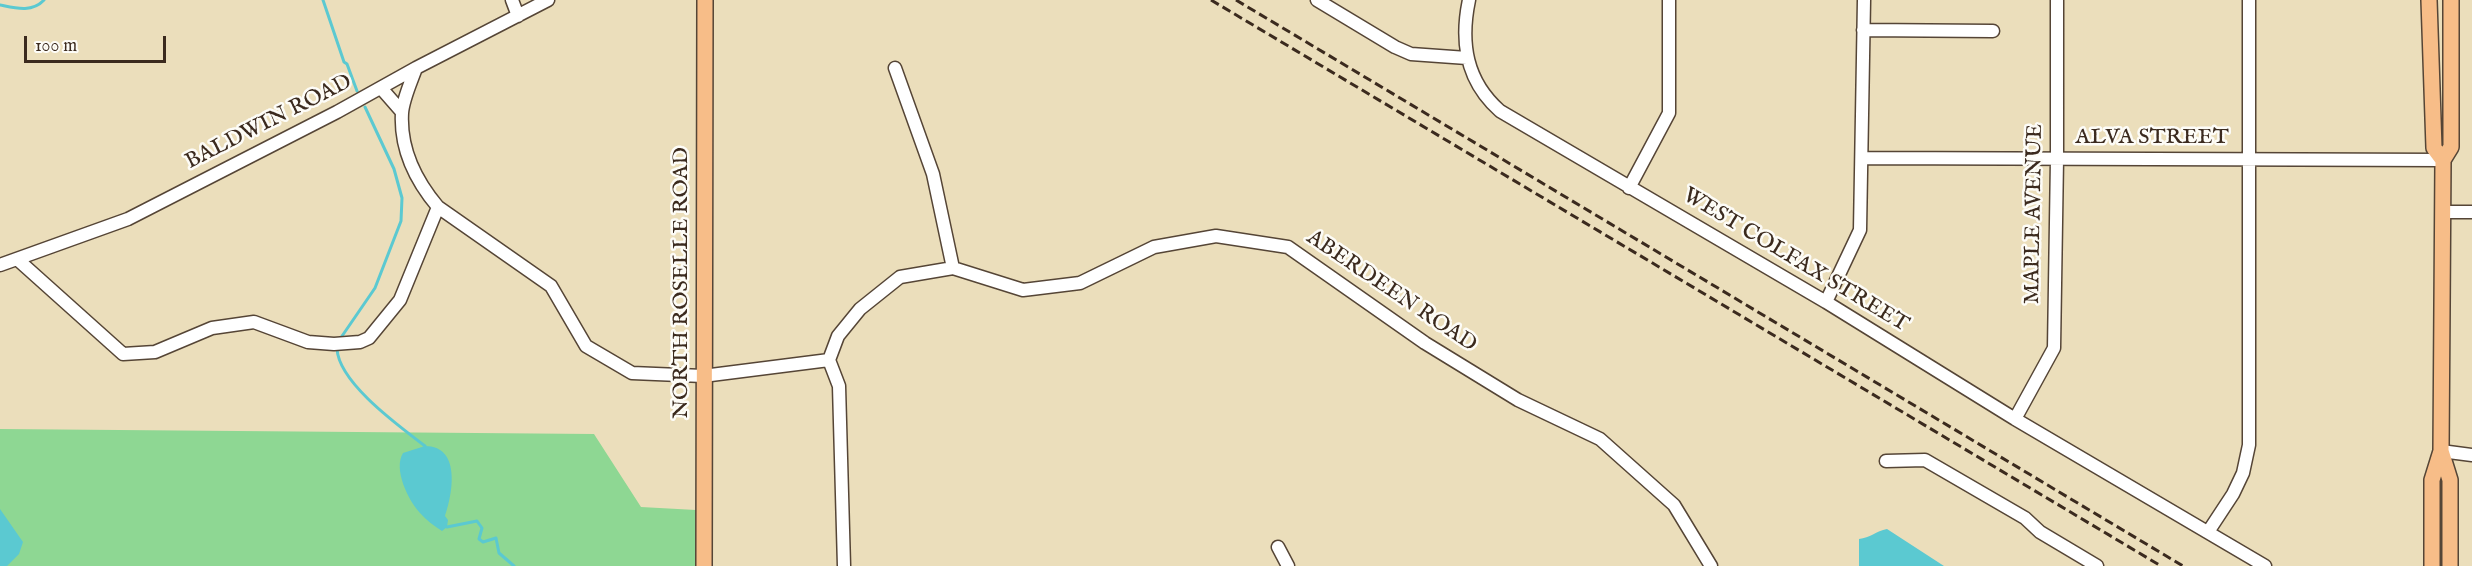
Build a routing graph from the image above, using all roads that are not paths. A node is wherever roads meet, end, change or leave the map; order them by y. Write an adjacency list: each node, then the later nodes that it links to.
1 (512, 0): 12 (street)
2 (548, 0): 12 (street, BALDWIN ROAD)
3 (705, 0): 33 (main road, NORTH ROSELLE ROAD)
4 (1317, 0): 15 (street)
5 (1469, 0): 15 (street, WEST COLFAX STREET)
6 (1669, 0): 24 (street)
7 (1864, 0): 13 (street)
8 (2057, 0): 21 (street, MAPLE AVENUE)
9 (2249, 0): 22 (street)
10 (2429, 0): 23 (main road)
11 (2451, 0): 23 (main road)
12 (518, 16): 16 (street, BALDWIN ROAD)
13 (1863, 30): 14 (street); 20 (street)
14 (1993, 31)
15 (1467, 58): 24 (street, WEST COLFAX STREET)
16 (416, 68): 18 (street, BALDWIN ROAD); 19 (street)
17 (895, 68): 30 (street)
18 (381, 88): 19 (street); 28 (street, BALDWIN ROAD)
19 (402, 112): 25 (street)
20 (1862, 158): 21 (street, ALVA STREET); 31 (street)
21 (2057, 159): 22 (street, ALVA STREET); 34 (street, MAPLE AVENUE)
22 (2250, 160): 23 (street, ALVA STREET); 38 (street)
23 (2442, 160): 26 (main road)
24 (1629, 188): 31 (street, WEST COLFAX STREET)
25 (438, 207): 28 (street); 33 (street)
26 (2442, 212): 27 (street); 35 (main road)
27 (2472, 212)
28 (17, 259): 29 (street, BALDWIN ROAD)
29 (0, 265)
30 (953, 268): 32 (street, ABERDEEN ROAD); 43 (street, ABERDEEN ROAD)
31 (1826, 302): 34 (street, WEST COLFAX STREET)
32 (829, 360): 33 (street); 41 (street)
33 (704, 376): 40 (main road, NORTH ROSELLE ROAD)
34 (2015, 419): 38 (street, WEST COLFAX STREET)
35 (2441, 451): 36 (street); 46 (main road); 47 (main road)
36 (2472, 455)
37 (1886, 461): 44 (street)
38 (2208, 532): 45 (street, WEST COLFAX STREET)
39 (1278, 547): 42 (street)
40 (704, 566)
41 (844, 566)
42 (1288, 566)
43 (1711, 566)
44 (2097, 566)
45 (2265, 566)
46 (2432, 566)
47 (2450, 566)

